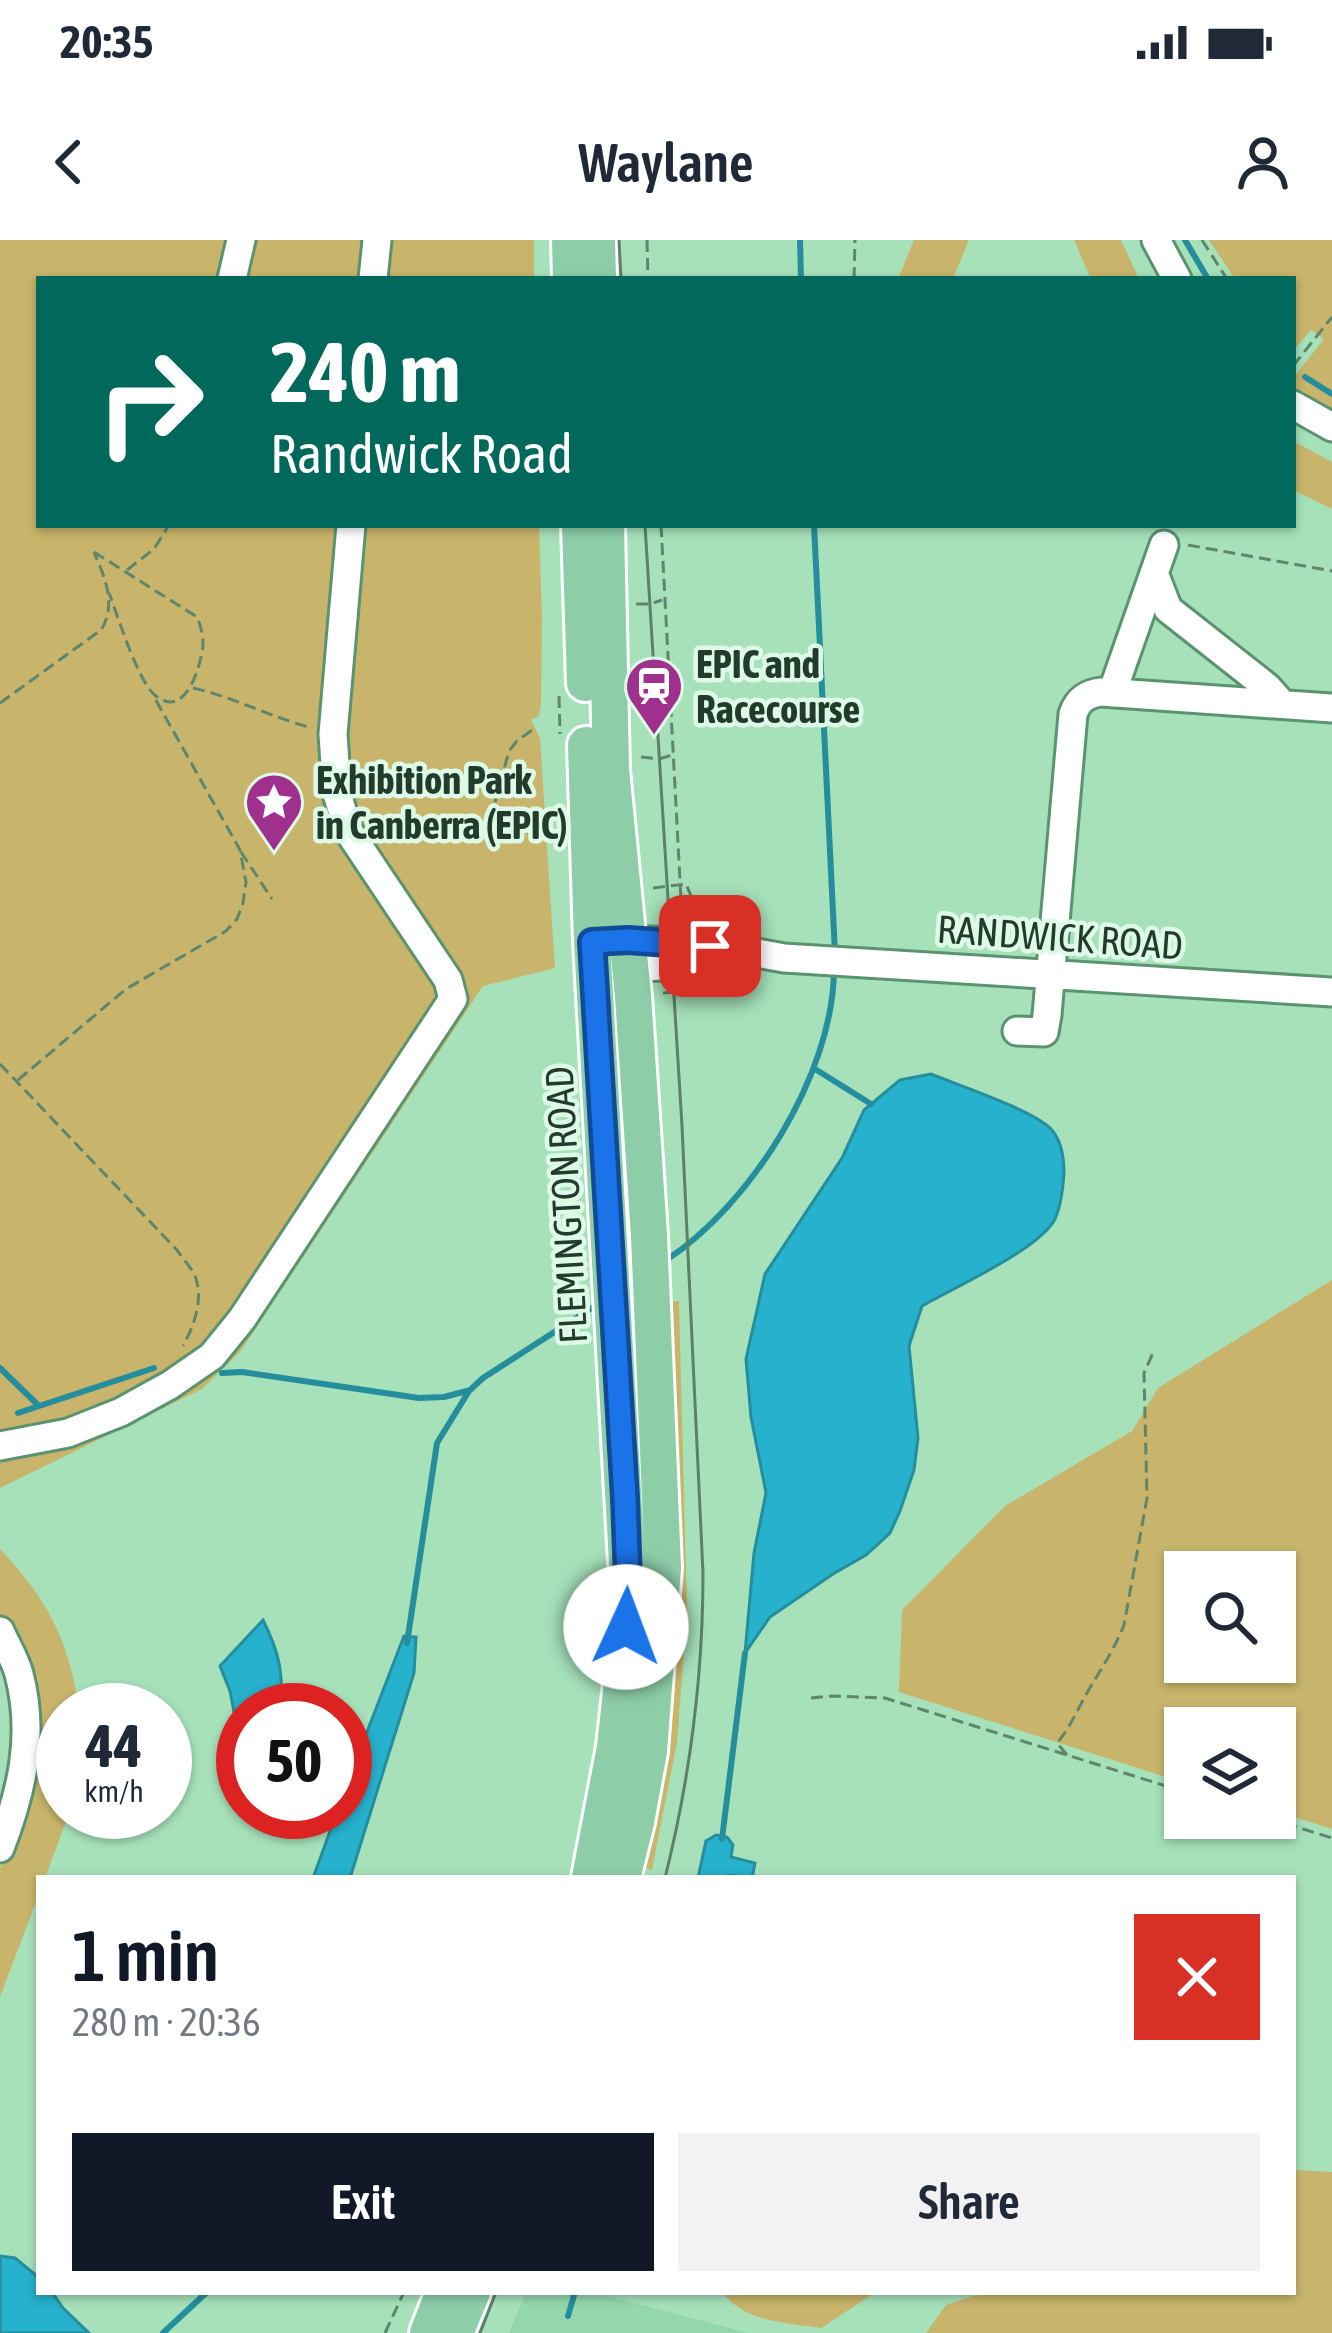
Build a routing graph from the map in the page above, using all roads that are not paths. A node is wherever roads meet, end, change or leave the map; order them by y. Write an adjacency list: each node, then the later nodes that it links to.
1 (241, 240): 6 (street)
2 (377, 240): 7 (street)
3 (570, 240): 8 (main road)
4 (597, 240): 9 (main road)
5 (1156, 240): 10 (street)
6 (233, 276)
7 (373, 276)
8 (571, 276)
9 (598, 276)
10 (1175, 276)
11 (1296, 407): 12 (street)
12 (1332, 427)
13 (351, 528): 25 (street)
14 (580, 528): 21 (main road, FLEMINGTON ROAD)
15 (607, 528): 21 (main road, FLEMINGTON ROAD)
16 (1174, 544): 17 (street)
17 (1154, 573): 18 (street); 19 (street)
18 (1112, 694): 19 (street); 22 (street)
19 (1282, 704): 20 (street)
20 (1332, 708)
21 (616, 962): 22 (street, RANDWICK ROAD); 28 (main road, FLEMINGTON ROAD); 29 (main road, FLEMINGTON ROAD)
22 (1052, 976): 23 (street, RANDWICK ROAD); 24 (street)
23 (1332, 992)
24 (1018, 1031)
25 (0, 1446)
26 (0, 1631): 27 (street)
27 (0, 1848)
28 (591, 1875)
29 (623, 1875)
30 (443, 2295): 32 (main road)
31 (471, 2295): 33 (main road)
32 (428, 2333)
33 (455, 2333)

